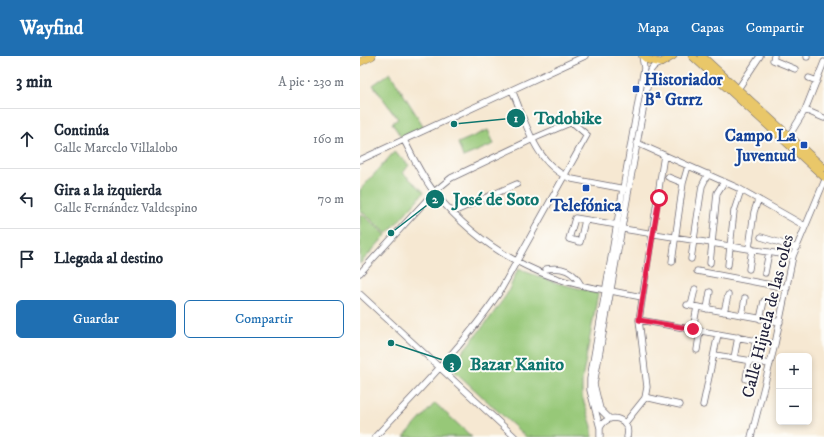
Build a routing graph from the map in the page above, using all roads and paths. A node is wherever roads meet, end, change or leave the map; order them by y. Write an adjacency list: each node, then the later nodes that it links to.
1 (372, 56): 9 (main road)
2 (585, 56): 16 (street)
3 (643, 56): 11 (main road); 35 (street)
4 (673, 56): 11 (main road)
5 (692, 56): 30 (main road)
6 (702, 56): 15 (main road)
7 (760, 56): 15 (street)
8 (774, 56): 12 (street)
9 (360, 61)
10 (824, 62): 14 (street)
11 (661, 63): 22 (street)
12 (795, 70)
13 (809, 78): 14 (street)
14 (820, 79): 17 (street)
15 (738, 89): 19 (main road)
16 (512, 90): 20 (street); 21 (street)
17 (805, 110): 18 (street); 19 (street)
18 (824, 118)
19 (789, 136): 26 (main road)
20 (532, 139): 28 (street); 28 (street); 38 (street)
21 (404, 140): 24 (street); 38 (street)
22 (637, 143): 23 (street); 36 (street)
23 (664, 155): 25 (street); 44 (street)
24 (360, 160)
25 (688, 166): 27 (street); 33 (street)
26 (824, 168)
27 (708, 174): 31 (street); 47 (street)
28 (564, 176): 35 (street); 55 (street)
29 (668, 177): 33 (street)
30 (824, 177)
31 (724, 182): 37 (street); 48 (street)
32 (824, 182): 42 (street, Calle Hijuela de las coles)
33 (683, 183): 46 (street)
34 (517, 184): 40 (street)
35 (623, 189): 36 (street); 43 (street)
36 (629, 190): 43 (street)
37 (741, 190): 39 (street); 49 (street)
38 (434, 192): 40 (street); 62 (street)
39 (758, 200): 42 (street); 50 (street)
40 (454, 212): 55 (street)
41 (585, 220): 43 (street)
42 (805, 226): 51 (street, Calle Hijuela de las coles)
43 (620, 227): 44 (street); 67 (street)
44 (652, 234): 46 (street); 71 (street)
45 (761, 237): 51 (street)
46 (675, 238): 47 (street); 56 (street)
47 (694, 240): 48 (street); 54 (street)
48 (712, 243): 49 (street); 57 (street)
49 (730, 245): 50 (street); 58 (street)
50 (750, 248): 52 (street); 60 (street)
51 (797, 248): 53 (street, Calle Hijuela de las coles)
52 (769, 252): 53 (street); 63 (street)
53 (793, 256): 65 (street, Calle Hijuela de las coles)
54 (691, 259)
55 (515, 262): 64 (street); 92 (street)
56 (672, 262)
57 (710, 263)
58 (728, 265)
59 (546, 269): 64 (street)
60 (749, 269)
61 (697, 271): 65 (street)
62 (360, 273)
63 (765, 273)
64 (581, 285): 67 (street)
65 (787, 288): 80 (street, Calle Hijuela de las coles)
66 (695, 289): 74 (street)
67 (609, 290): 71 (street); 97 (street); 99 (street)
68 (710, 292): 75 (street)
69 (360, 294): 92 (street)
70 (728, 295): 76 (street)
71 (642, 297): 79 (street)
72 (745, 298): 77 (street)
73 (764, 301): 78 (street)
74 (692, 306): 75 (street); 81 (street)
75 (707, 309): 76 (street)
76 (724, 312): 77 (street)
77 (742, 315): 78 (street)
78 (760, 319): 80 (street)
79 (639, 320): 81 (street); 94 (street)
80 (780, 322): 86 (street, Calle Hijuela de las coles)
81 (693, 329): 82 (street)
82 (700, 330): 83 (street); 87 (street)
83 (718, 334): 84 (street); 88 (street)
84 (738, 337): 85 (street); 89 (street)
85 (756, 340): 86 (street); 90 (street)
86 (775, 344): 91 (street, Calle Hijuela de las coles)
87 (697, 350)
88 (715, 355): 89 (street); 96 (street)
89 (734, 358): 90 (street)
90 (750, 361): 91 (street); 93 (street)
91 (770, 364): 104 (street, Calle Hijuela de las coles)
92 (440, 367): 100 (street); 102 (street)
93 (746, 379)
94 (645, 396): 95 (street); 98 (street)
95 (680, 404)
96 (703, 405)
97 (609, 418): 98 (street); 99 (street)
98 (625, 423): 101 (street)
99 (600, 428): 103 (street)
100 (513, 436)
101 (628, 436)
102 (375, 437)
103 (600, 437)
104 (752, 437)

